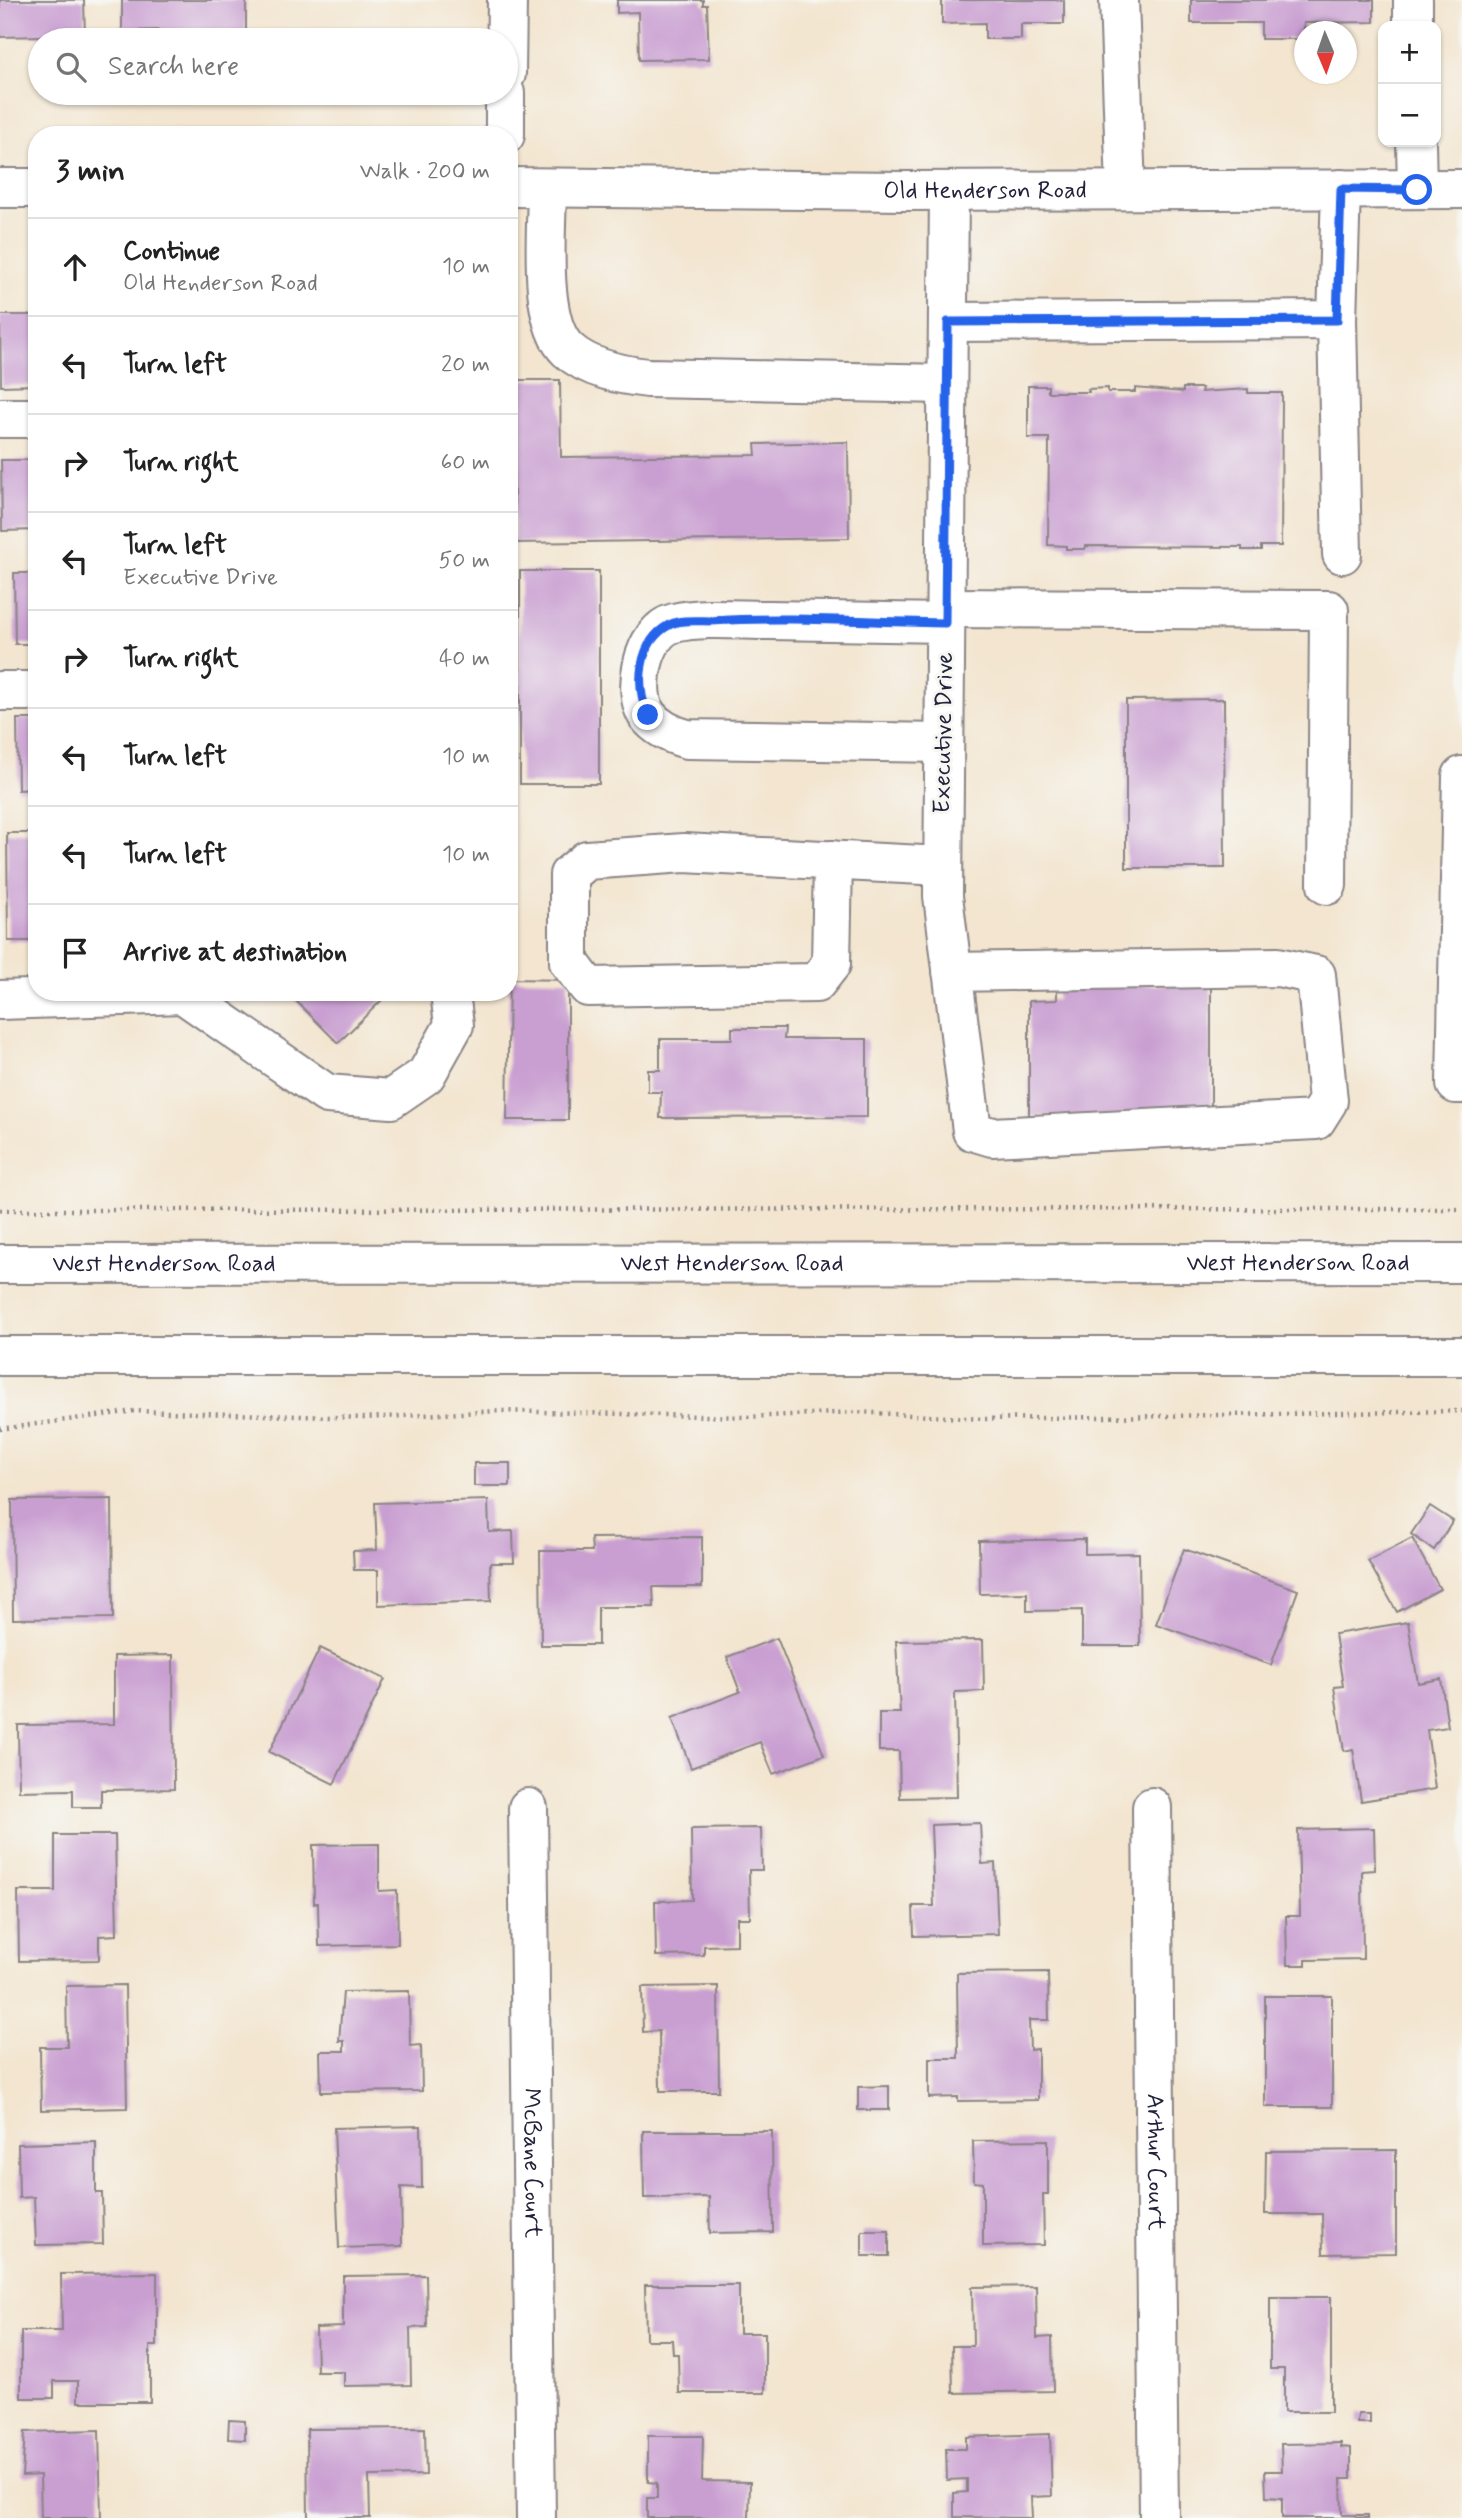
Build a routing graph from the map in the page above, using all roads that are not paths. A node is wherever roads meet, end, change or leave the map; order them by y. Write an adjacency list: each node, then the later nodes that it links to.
1 (507, 0): 5 (street)
2 (1119, 0): 14 (street)
3 (1413, 0): 4 (street)
4 (1413, 21)
5 (507, 28)
6 (505, 105): 7 (street)
7 (505, 126)
8 (1416, 147): 15 (street)
9 (518, 187): 12 (street, Old Henderson Road)
10 (0, 188): 11 (street)
11 (28, 188)
12 (547, 188): 17 (street, Old Henderson Road); 20 (street)
13 (1341, 189): 14 (street, Old Henderson Road); 15 (street, Old Henderson Road); 18 (street)
14 (1125, 190): 17 (street, Old Henderson Road)
15 (1417, 190): 16 (street, Old Henderson Road)
16 (1462, 190)
17 (949, 191): 19 (street, Executive Drive)
18 (1337, 320): 19 (street); 23 (street)
19 (948, 322): 20 (street, Executive Drive)
20 (947, 384): 24 (street, Executive Drive)
21 (0, 418): 22 (street)
22 (28, 418)
23 (1342, 554)
24 (945, 615): 27 (street, Executive Drive); 27 (street); 31 (street)
25 (0, 691): 26 (street)
26 (28, 691)
27 (944, 743): 30 (street, Executive Drive)
28 (1462, 776): 33 (street)
29 (833, 860): 29 (street); 30 (street)
30 (943, 881): 32 (street, Executive Drive)
31 (1327, 885)
32 (952, 972): 32 (street, Executive Drive)
33 (1459, 975): 38 (street)
34 (28, 999): 35 (street)
35 (0, 1000)
36 (194, 1001): 37 (street)
37 (451, 1001)
38 (1459, 1084)
39 (1462, 1263): 40 (street, West Henderson Road)
40 (0, 1264)
41 (0, 1356): 42 (street)
42 (1462, 1356)
43 (1152, 1807): 46 (street, Arthur Court)
44 (528, 1808): 45 (street, McBane Court)
45 (536, 2518)
46 (1159, 2518)

